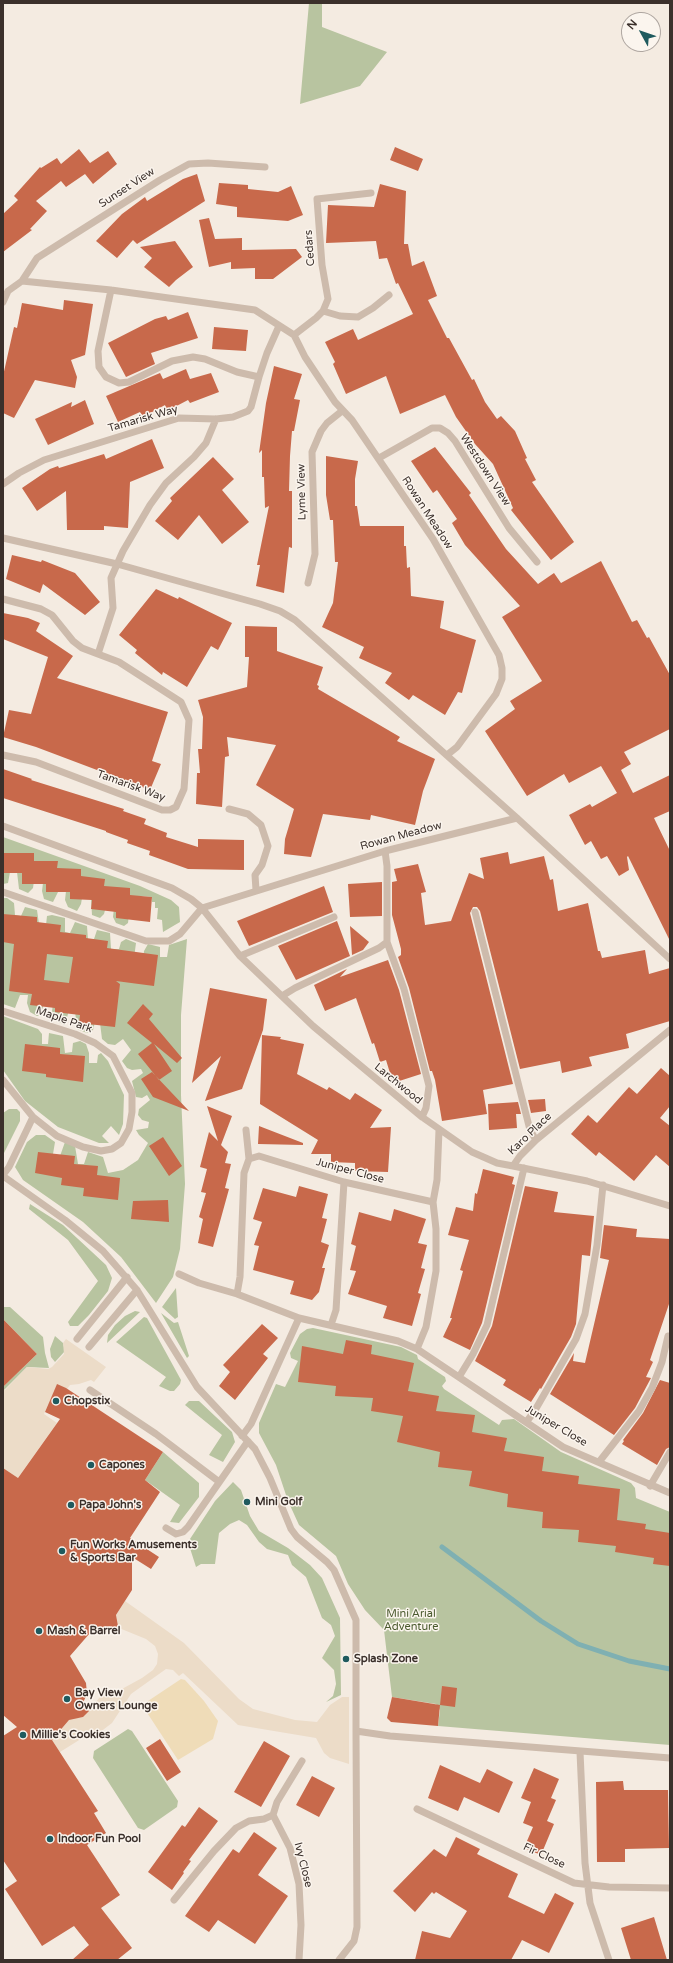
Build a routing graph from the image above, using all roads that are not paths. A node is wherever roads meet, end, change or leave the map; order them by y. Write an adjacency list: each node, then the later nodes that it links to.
1 (265, 167): 3 (lane, Sunset View)
2 (371, 193): 8 (lane, Cedars)
3 (22, 281): 4 (lane); 5 (lane)
4 (5, 290): 7 (lane)
5 (111, 290): 9 (lane); 11 (lane)
6 (389, 295): 8 (lane)
7 (3, 302)
8 (323, 311): 10 (lane)
9 (279, 326): 10 (lane); 11 (lane)
10 (294, 335): 12 (lane, Rowan Meadow)
11 (258, 377): 13 (lane, Tamarisk Way)
12 (342, 411): 14 (lane, Rowan Meadow); 19 (lane, Lyme View)
13 (216, 419): 15 (lane, Tamarisk Way); 18 (lane)
14 (379, 458): 17 (lane, Westdown View); 23 (lane, Rowan Meadow)
15 (3, 484)
16 (3, 538): 18 (lane)
17 (537, 562)
18 (117, 564): 21 (lane); 23 (lane)
19 (308, 583)
20 (3, 598): 21 (lane, Tamarisk Way)
21 (98, 654): 22 (lane, Tamarisk Way)
22 (3, 755)
23 (447, 755): 25 (lane)
24 (228, 809): 28 (lane)
25 (517, 818): 27 (lane, Rowan Meadow); 35 (lane)
26 (3, 826): 30 (lane, Larchwood)
27 (385, 851): 28 (lane, Rowan Meadow); 33 (lane, Larchwood)
28 (256, 890): 30 (lane, Rowan Meadow)
29 (3, 892): 30 (lane)
30 (202, 908): 34 (lane, Larchwood)
31 (475, 912): 44 (lane)
32 (334, 917): 34 (lane)
33 (388, 942): 36 (lane); 41 (lane, Larchwood)
34 (240, 956): 36 (lane, Larchwood)
35 (670, 959)
36 (282, 996): 41 (lane, Larchwood)
37 (3, 1011): 40 (lane, Maple Park)
38 (670, 1030): 44 (lane, Karo Place)
39 (3, 1080): 40 (lane, Maple Park)
40 (33, 1117): 48 (lane)
41 (422, 1117): 43 (lane)
42 (246, 1130): 45 (lane)
43 (439, 1130): 46 (lane); 51 (lane)
44 (536, 1140): 46 (lane, Karo Place)
45 (249, 1159): 49 (lane, Juniper Close); 56 (lane)
46 (513, 1166): 47 (lane, Karo Place)
47 (524, 1168): 50 (lane, Karo Place); 63 (lane)
48 (3, 1175): 54 (lane)
49 (344, 1182): 51 (lane, Juniper Close); 58 (lane)
50 (602, 1185): 52 (lane, Karo Place); 65 (lane)
51 (432, 1202): 62 (lane)
52 (670, 1206)
53 (179, 1274): 56 (lane, Juniper Close)
54 (127, 1277): 55 (lane); 60 (lane)
55 (137, 1290): 61 (lane); 66 (lane)
56 (237, 1294): 57 (lane, Juniper Close)
57 (299, 1318): 58 (lane, Juniper Close); 66 (lane)
58 (331, 1325): 62 (lane, Juniper Close)
59 (668, 1336): 68 (lane)
60 (77, 1339)
61 (89, 1347)
62 (418, 1349): 63 (lane, Juniper Close)
63 (459, 1377): 65 (lane, Juniper Close)
64 (90, 1390): 69 (lane)
65 (527, 1421): 68 (lane, Juniper Close)
66 (245, 1438): 69 (lane); 73 (lane)
67 (670, 1452): 70 (lane)
68 (600, 1462): 70 (lane, Juniper Close)
69 (218, 1481): 72 (lane)
70 (650, 1486): 71 (lane, Juniper Close)
71 (670, 1494)
72 (166, 1528)
73 (356, 1731): 74 (lane); 83 (lane)
74 (580, 1752): 75 (lane); 79 (lane)
75 (670, 1758)
76 (302, 1761): 78 (lane)
77 (417, 1809): 79 (lane, Fir Close)
78 (273, 1815): 81 (lane); 82 (lane, Ivy Close)
79 (588, 1886): 80 (lane, Fir Close); 84 (lane)
80 (670, 1888)
81 (174, 1900)
82 (299, 1960)
83 (340, 1960)
84 (609, 1960)

